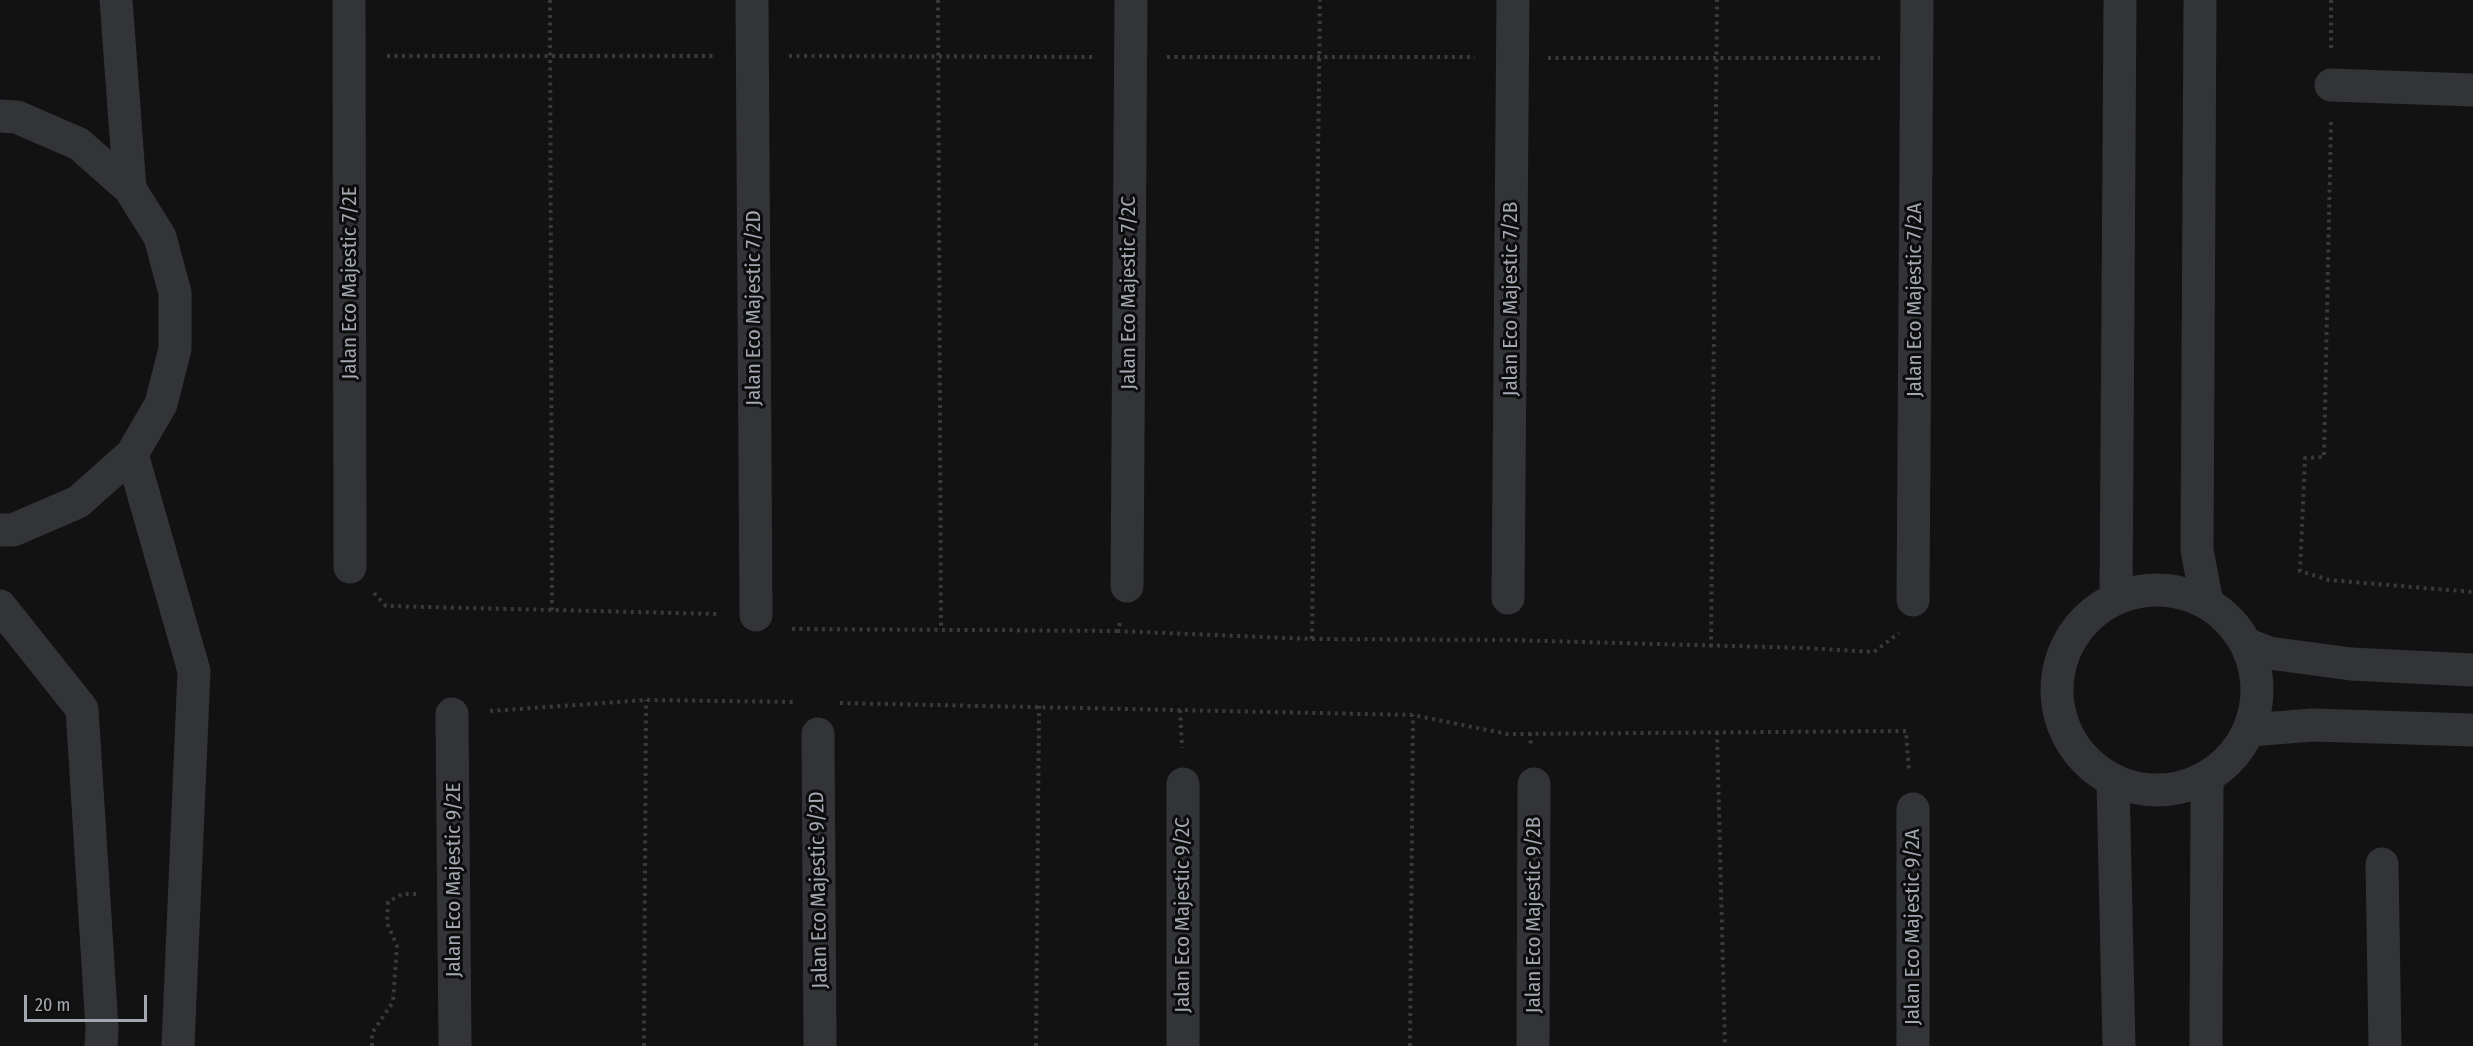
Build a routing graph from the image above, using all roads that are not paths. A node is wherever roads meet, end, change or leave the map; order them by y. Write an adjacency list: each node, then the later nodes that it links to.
1 (116, 0): 12 (street)
2 (349, 0): 15 (street, Jalan Eco Majestic 7/2E)
3 (752, 0): 22 (street, Jalan Eco Majestic 7/2D)
4 (1131, 0): 16 (street, Jalan Eco Majestic 7/2C)
5 (1513, 0): 17 (street, Jalan Eco Majestic 7/2B)
6 (1917, 0): 19 (street, Jalan Eco Majestic 7/2A)
7 (2120, 0): 18 (street)
8 (2200, 0): 20 (street)
9 (2331, 85): 10 (street)
10 (2473, 90)
11 (0, 116): 12 (street)
12 (130, 189): 13 (street)
13 (132, 454): 14 (street); 36 (street)
14 (0, 530)
15 (350, 567)
16 (1127, 586)
17 (1508, 598)
18 (2115, 598): 20 (street); 30 (street)
19 (1913, 600)
20 (2207, 603): 23 (street)
21 (0, 606): 35 (street)
22 (756, 615)
23 (2248, 645): 24 (street); 26 (street)
24 (2473, 669)
25 (452, 714): 37 (street, Jalan Eco Majestic 9/2E)
26 (2250, 730): 27 (street); 29 (street)
27 (2473, 730)
28 (818, 734): 38 (street, Jalan Eco Majestic 9/2D)
29 (2207, 778): 30 (street); 43 (street)
30 (2113, 782): 42 (street)
31 (1183, 784): 39 (street, Jalan Eco Majestic 9/2C)
32 (1534, 784): 40 (street, Jalan Eco Majestic 9/2B)
33 (1913, 809): 41 (street, Jalan Eco Majestic 9/2A)
34 (2382, 864): 44 (street)
35 (101, 1046)
36 (178, 1046)
37 (455, 1046)
38 (820, 1046)
39 (1183, 1046)
40 (1533, 1046)
41 (1913, 1046)
42 (2119, 1046)
43 (2206, 1046)
44 (2385, 1046)

